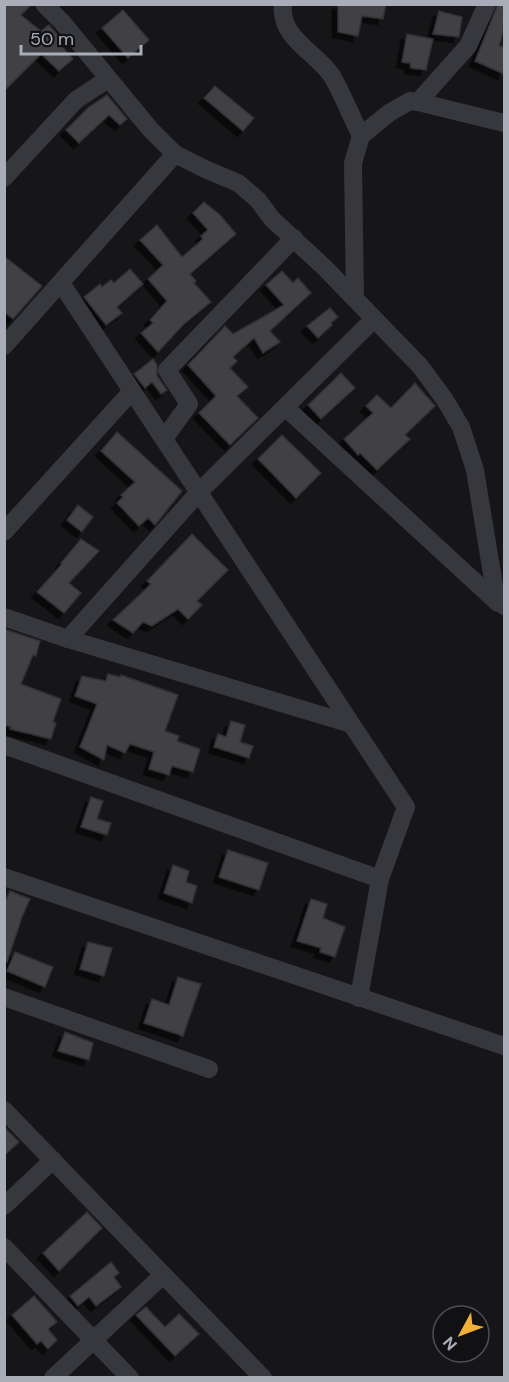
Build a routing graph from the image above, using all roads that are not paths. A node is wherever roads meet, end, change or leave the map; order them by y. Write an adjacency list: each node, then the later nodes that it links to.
1 (44, 4): 4 (street)
2 (283, 4): 7 (street)
3 (487, 4): 5 (street)
4 (108, 79): 8 (street); 9 (street)
5 (418, 102): 6 (street); 7 (street)
6 (504, 123)
7 (361, 136): 12 (street)
8 (175, 154): 10 (street); 11 (street)
9 (4, 178)
10 (294, 238): 12 (street); 17 (street)
11 (61, 283): 14 (street); 15 (street)
12 (355, 299): 13 (street)
13 (374, 319): 16 (street); 20 (street)
14 (4, 346)
15 (132, 391): 17 (street); 19 (street)
16 (285, 407): 18 (street); 20 (street)
17 (164, 439): 18 (street)
18 (199, 492): 22 (street); 23 (street)
19 (4, 532)
20 (504, 607)
21 (4, 617): 22 (street)
22 (68, 639): 23 (street)
23 (351, 724): 26 (street)
24 (4, 745): 26 (street)
25 (4, 877): 28 (street)
26 (380, 879): 28 (street)
27 (4, 997): 30 (street)
28 (359, 998): 29 (street)
29 (504, 1046)
30 (208, 1069)
31 (4, 1110): 32 (street)
32 (53, 1160): 33 (street); 35 (street)
33 (4, 1206)
34 (4, 1246): 36 (street)
35 (163, 1275): 36 (street); 39 (street)
36 (94, 1340): 37 (street); 38 (street)
37 (53, 1377)
38 (130, 1377)
39 (263, 1377)

